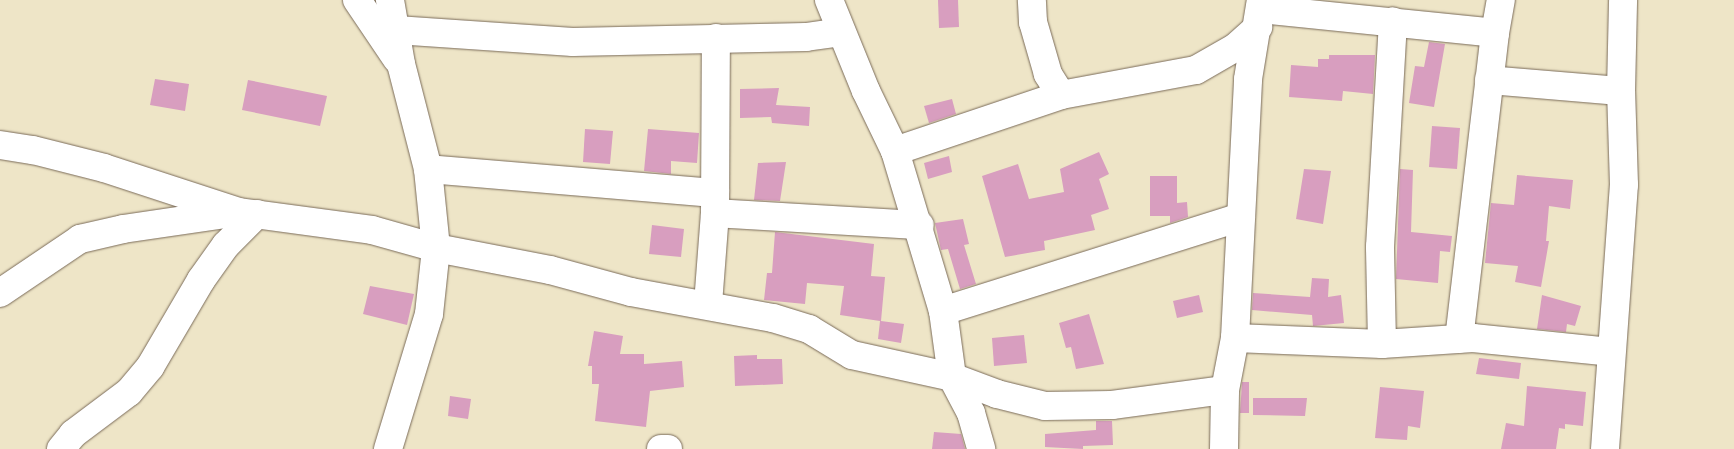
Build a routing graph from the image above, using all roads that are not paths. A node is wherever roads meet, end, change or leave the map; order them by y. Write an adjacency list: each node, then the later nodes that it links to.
1 (357, 0): 13 (street)
2 (390, 0): 9 (street)
3 (829, 0): 10 (street)
4 (1032, 0): 16 (street)
5 (1501, 0): 11 (street)
6 (1623, 0): 15 (street)
7 (1260, 12): 8 (street); 16 (street); 22 (street)
8 (1387, 13): 11 (street); 30 (street)
9 (396, 30): 12 (street); 13 (street)
10 (841, 32): 12 (street); 18 (street)
11 (1495, 33): 14 (street)
12 (716, 38): 20 (street)
13 (401, 64): 19 (street)
14 (1489, 80): 15 (street); 29 (street)
15 (1621, 91): 31 (street)
16 (1061, 95): 18 (street)
17 (0, 145): 21 (street)
18 (895, 151): 23 (street)
19 (428, 169): 20 (street); 24 (street)
20 (715, 203): 23 (street); 26 (street)
21 (248, 213): 24 (street); 25 (street); 34 (street)
22 (1241, 217): 27 (street); 28 (street)
23 (920, 225): 27 (street)
24 (436, 248): 26 (street); 35 (street)
25 (0, 293)
26 (708, 304): 32 (street)
27 (943, 311): 32 (street)
28 (1235, 338): 30 (street); 33 (street)
29 (1459, 339): 30 (street); 31 (street)
30 (1382, 344)
31 (1610, 352): 40 (street)
32 (952, 377): 33 (street); 38 (street)
33 (1225, 390): 39 (street)
34 (61, 449)
35 (388, 449)
36 (661, 449): 37 (street)
37 (668, 449)
38 (982, 449)
39 (1224, 449)
40 (1605, 449)

